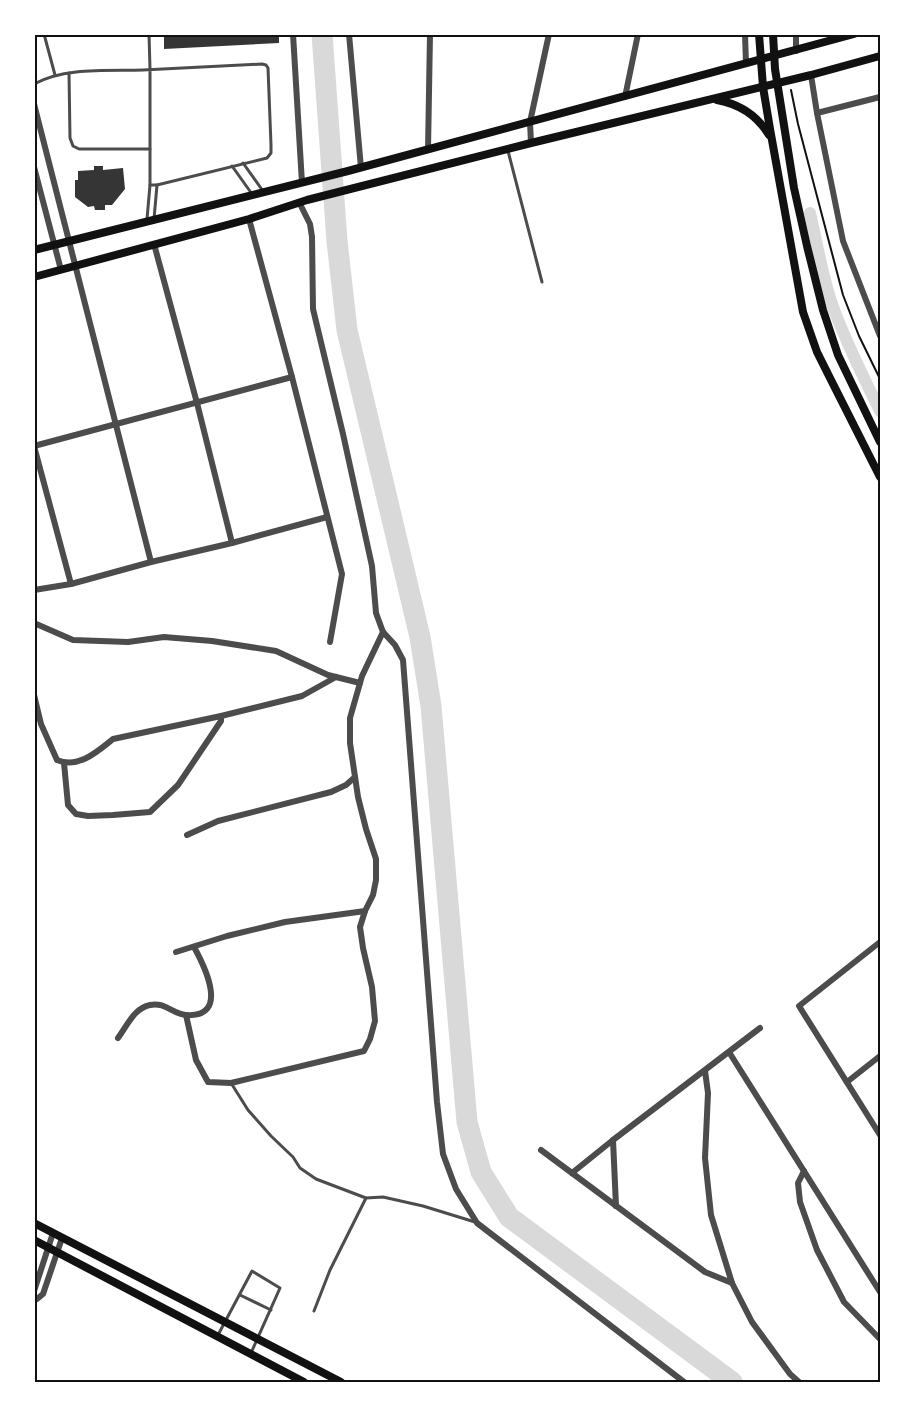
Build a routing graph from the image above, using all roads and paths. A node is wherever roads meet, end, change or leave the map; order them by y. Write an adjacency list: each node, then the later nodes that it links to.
1 (44, 34): 20 (lane)
2 (149, 34): 18 (lane)
3 (293, 34): 41 (street)
4 (350, 34): 40 (street)
5 (430, 34): 36 (street)
6 (549, 34): 31 (street)
7 (638, 34): 26 (street)
8 (745, 34): 17 (street)
9 (759, 34): 16 (main road)
10 (773, 34): 14 (main road)
11 (796, 34): 13 (street)
12 (854, 34): 13 (main road)
13 (796, 51): 14 (main road)
14 (774, 56): 16 (main road); 22 (main road)
15 (880, 56): 21 (main road)
16 (761, 60): 17 (main road); 25 (main road)
17 (746, 63): 26 (main road)
18 (150, 69): 19 (lane); 34 (lane); 37 (lane)
19 (69, 73): 20 (lane); 34 (lane)
20 (55, 75): 24 (lane)
21 (811, 75): 22 (main road); 30 (street)
22 (777, 83): 25 (main road); 64 (main road)
23 (790, 83): 61 (path)
24 (34, 84)
25 (763, 87): 28 (main road); 32 (main road)
26 (625, 97): 31 (main road)
27 (880, 97): 30 (street)
28 (707, 100): 32 (main road); 33 (main road)
29 (34, 104): 49 (street)
30 (817, 113): 58 (street)
31 (530, 122): 33 (street); 36 (main road)
32 (772, 139): 66 (main road)
33 (531, 142): 35 (main road)
34 (150, 149): 42 (lane)
35 (507, 149): 46 (main road); 56 (lane)
36 (428, 150): 40 (main road)
37 (243, 163): 38 (lane); 44 (lane)
38 (232, 166): 43 (lane); 45 (lane)
39 (34, 167): 50 (street)
40 (361, 168): 41 (main road)
41 (304, 182): 44 (main road)
42 (150, 185): 43 (lane); 48 (lane)
43 (157, 185): 48 (lane)
44 (265, 192): 45 (main road)
45 (253, 195): 48 (main road)
46 (303, 201): 47 (main road); 73 (street)
47 (249, 219): 51 (main road); 60 (street)
48 (151, 220): 49 (main road)
49 (70, 241): 50 (main road); 53 (street)
50 (54, 244): 52 (main road); 54 (street)
51 (154, 244): 53 (main road); 62 (street)
52 (34, 250)
53 (76, 267): 54 (main road); 63 (street)
54 (61, 270): 55 (main road)
55 (34, 277)
56 (542, 282)
57 (880, 313): 58 (street)
58 (872, 315): 59 (street)
59 (880, 336)
60 (292, 377): 62 (street); 67 (street)
61 (880, 379)
62 (197, 403): 63 (street); 68 (street)
63 (115, 425): 65 (street); 69 (street)
64 (880, 442)
65 (34, 446): 70 (street)
66 (880, 477)
67 (327, 517): 68 (street); 74 (street)
68 (232, 543): 69 (street)
69 (151, 562): 70 (street)
70 (71, 584): 71 (street)
71 (34, 590)
72 (34, 623): 75 (street)
73 (383, 632): 76 (street); 101 (street)
74 (330, 642)
75 (336, 677): 76 (street); 78 (street)
76 (360, 683): 80 (street)
77 (34, 695): 79 (street)
78 (221, 716): 79 (street); 79 (street)
79 (63, 763)
80 (355, 777): 81 (street); 82 (street)
81 (187, 835)
82 (365, 911): 84 (street); 93 (street)
83 (880, 942): 92 (street)
84 (194, 947): 85 (street); 86 (street)
85 (176, 952)
86 (186, 1016): 88 (street); 93 (street)
87 (760, 1029): 89 (street)
88 (118, 1038)
89 (729, 1052): 91 (street); 97 (street)
90 (880, 1056): 92 (street)
91 (705, 1071): 95 (street); 108 (street)
92 (847, 1082): 94 (street)
93 (231, 1083): 99 (lane)
94 (880, 1135)
95 (613, 1140): 98 (street); 100 (street)
96 (542, 1150): 98 (street)
97 (804, 1172): 110 (street); 119 (street)
98 (572, 1173): 100 (street)
99 (366, 1198): 101 (lane); 115 (lane)
100 (616, 1206): 108 (street)
101 (477, 1222): 123 (street)
102 (34, 1223): 103 (main road)
103 (53, 1233): 104 (main road); 106 (street)
104 (62, 1238): 107 (street); 116 (main road)
105 (34, 1240): 106 (main road)
106 (48, 1247): 107 (main road); 109 (street)
107 (57, 1252): 112 (street); 117 (main road)
108 (732, 1283): 124 (street)
109 (34, 1291): 112 (street)
110 (880, 1292)
111 (239, 1295): 114 (lane); 114 (lane); 116 (lane)
112 (37, 1299): 113 (street)
113 (34, 1307)
114 (271, 1310): 118 (lane)
115 (314, 1311)
116 (224, 1322): 117 (lane); 118 (main road)
117 (217, 1336): 120 (main road)
118 (257, 1339): 120 (lane); 122 (main road)
119 (880, 1339)
120 (250, 1354): 121 (main road)
121 (304, 1383)
122 (341, 1383)
123 (684, 1383)
124 (799, 1383)

